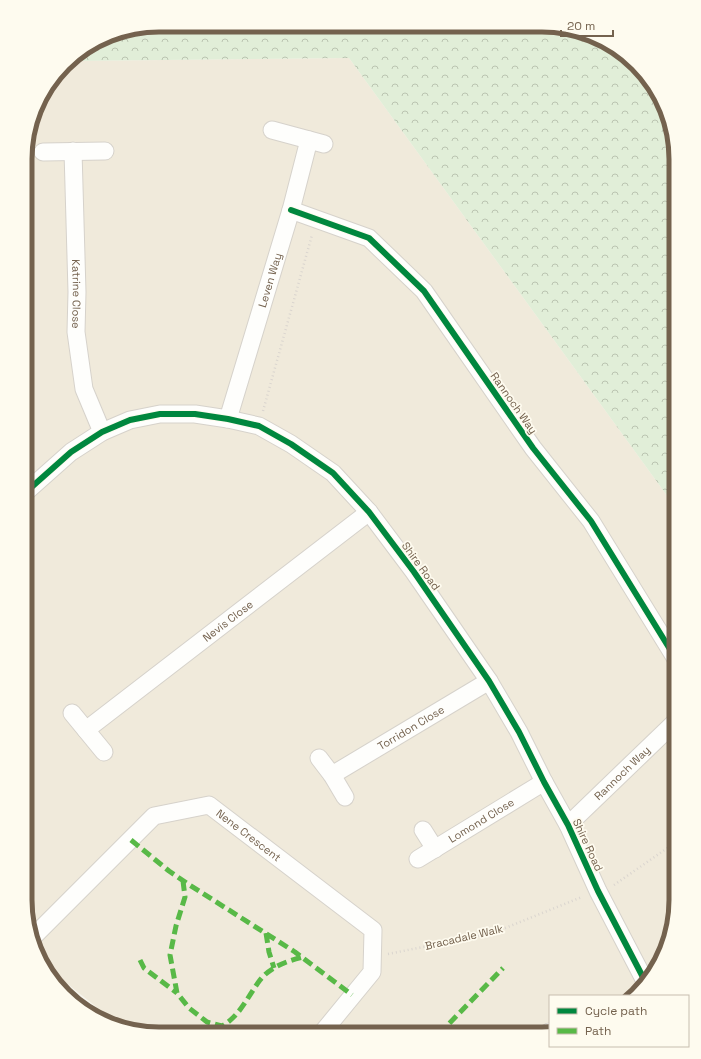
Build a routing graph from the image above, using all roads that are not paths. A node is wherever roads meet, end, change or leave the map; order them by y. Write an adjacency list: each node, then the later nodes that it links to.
1 (272, 130): 5 (street, Leven Way)
2 (73, 151): 3 (street); 4 (street); 7 (street, Katrine Close)
3 (105, 151)
4 (43, 152)
5 (291, 210): 6 (street, Leven Way); 10 (street, Rannoch Way)
6 (228, 419): 7 (street, Shire Road); 9 (street, Shire Road)
7 (102, 432): 8 (street, Shire Road)
8 (32, 487)
9 (369, 512): 11 (street, Shire Road); 14 (street, Nevis Close)
10 (669, 648)
11 (489, 681): 17 (street, Torridon Close); 18 (street, Shire Road)
12 (72, 713): 14 (street)
13 (669, 728): 20 (street, Rannoch Way)
14 (86, 730): 15 (street)
15 (104, 752)
16 (319, 758): 17 (street)
17 (332, 775): 19 (street)
18 (544, 782): 20 (street, Shire Road); 22 (street, Lomond Close)
19 (345, 797)
20 (568, 825): 25 (street, Shire Road)
21 (423, 830): 22 (street)
22 (435, 849): 23 (street, Lomond Close)
23 (418, 859)
24 (36, 933): 26 (street, Nene Crescent)
25 (643, 977)
26 (327, 1027)

